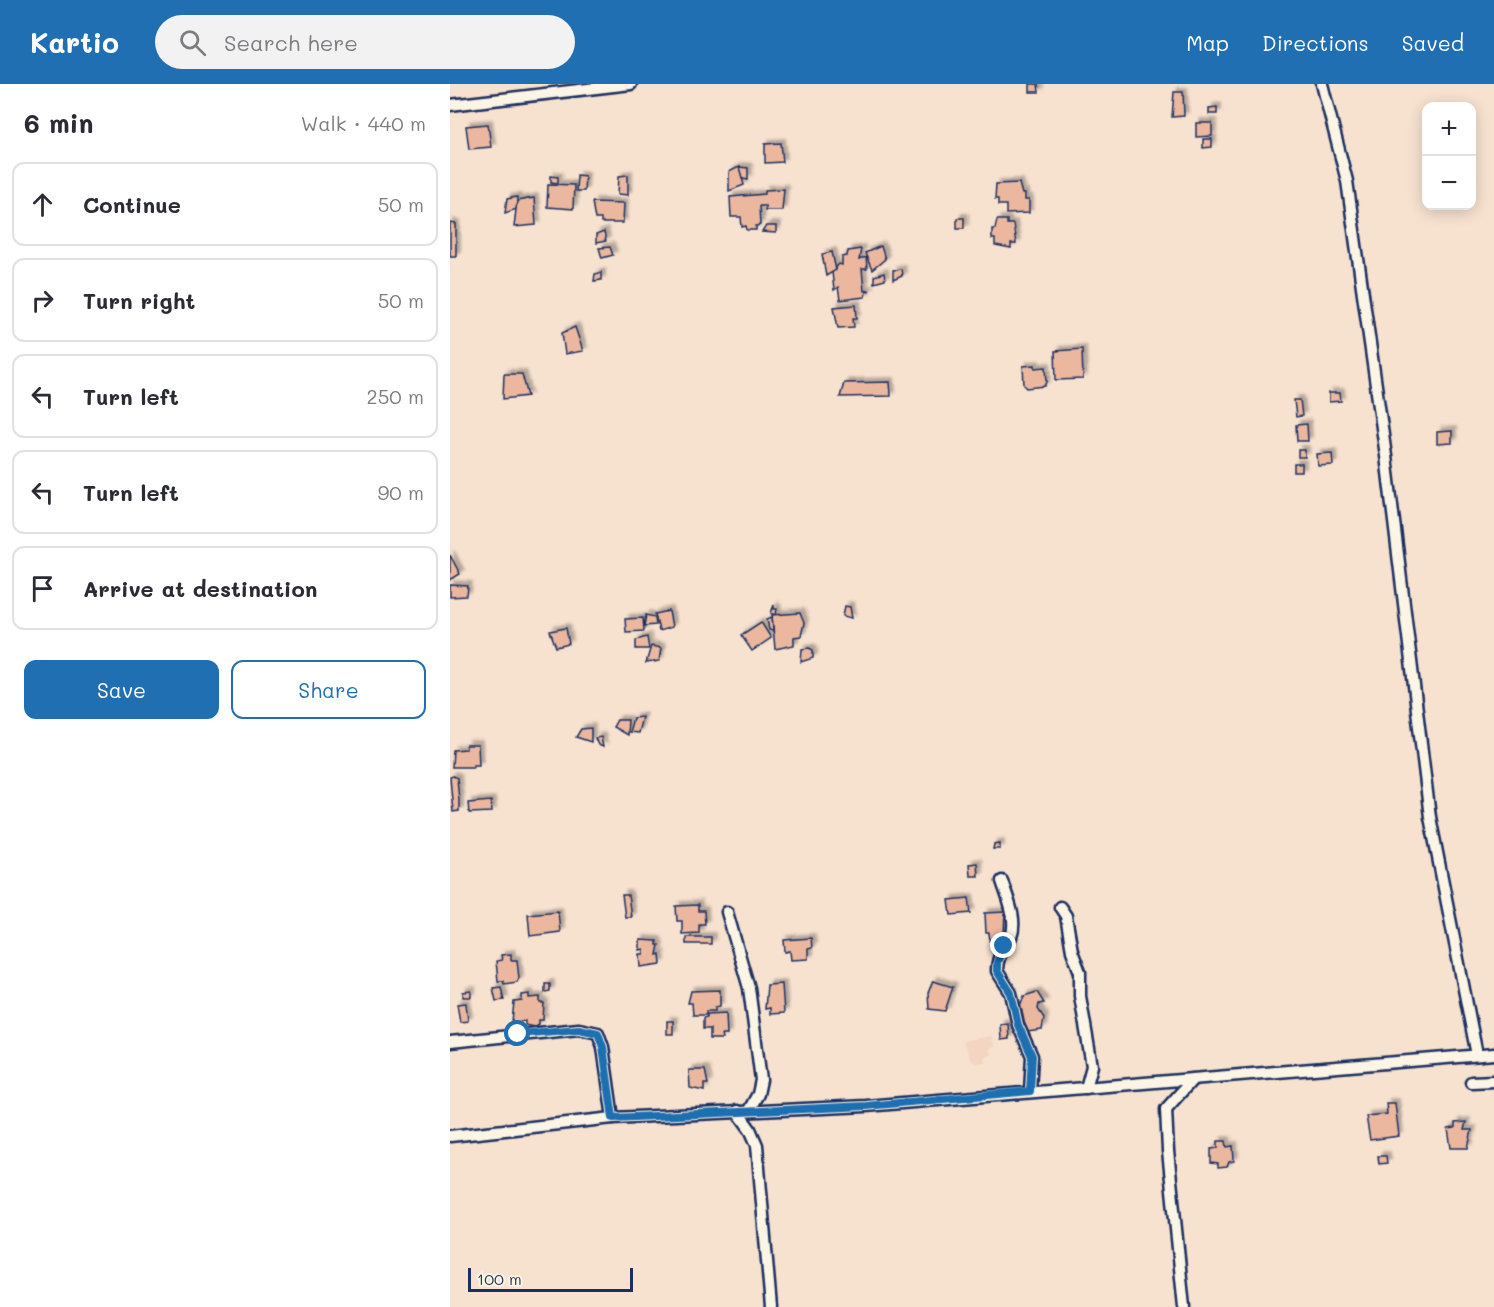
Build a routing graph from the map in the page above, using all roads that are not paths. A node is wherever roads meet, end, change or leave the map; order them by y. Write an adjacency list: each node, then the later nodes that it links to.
1 (632, 84): 3 (street)
2 (1322, 84): 9 (street)
3 (450, 105)
4 (1002, 881): 14 (street)
5 (1060, 907): 13 (street)
6 (728, 912): 15 (street)
7 (450, 1042): 17 (street)
8 (1494, 1054): 9 (street)
9 (1477, 1055): 10 (street)
10 (1192, 1079): 13 (street); 20 (street)
11 (1494, 1081): 12 (street)
12 (1471, 1082)
13 (1086, 1088): 14 (street)
14 (1030, 1091): 15 (street)
15 (748, 1110): 16 (street)
16 (736, 1111): 17 (street); 19 (street)
17 (613, 1118): 18 (street)
18 (450, 1136)
19 (771, 1307)
20 (1184, 1307)

